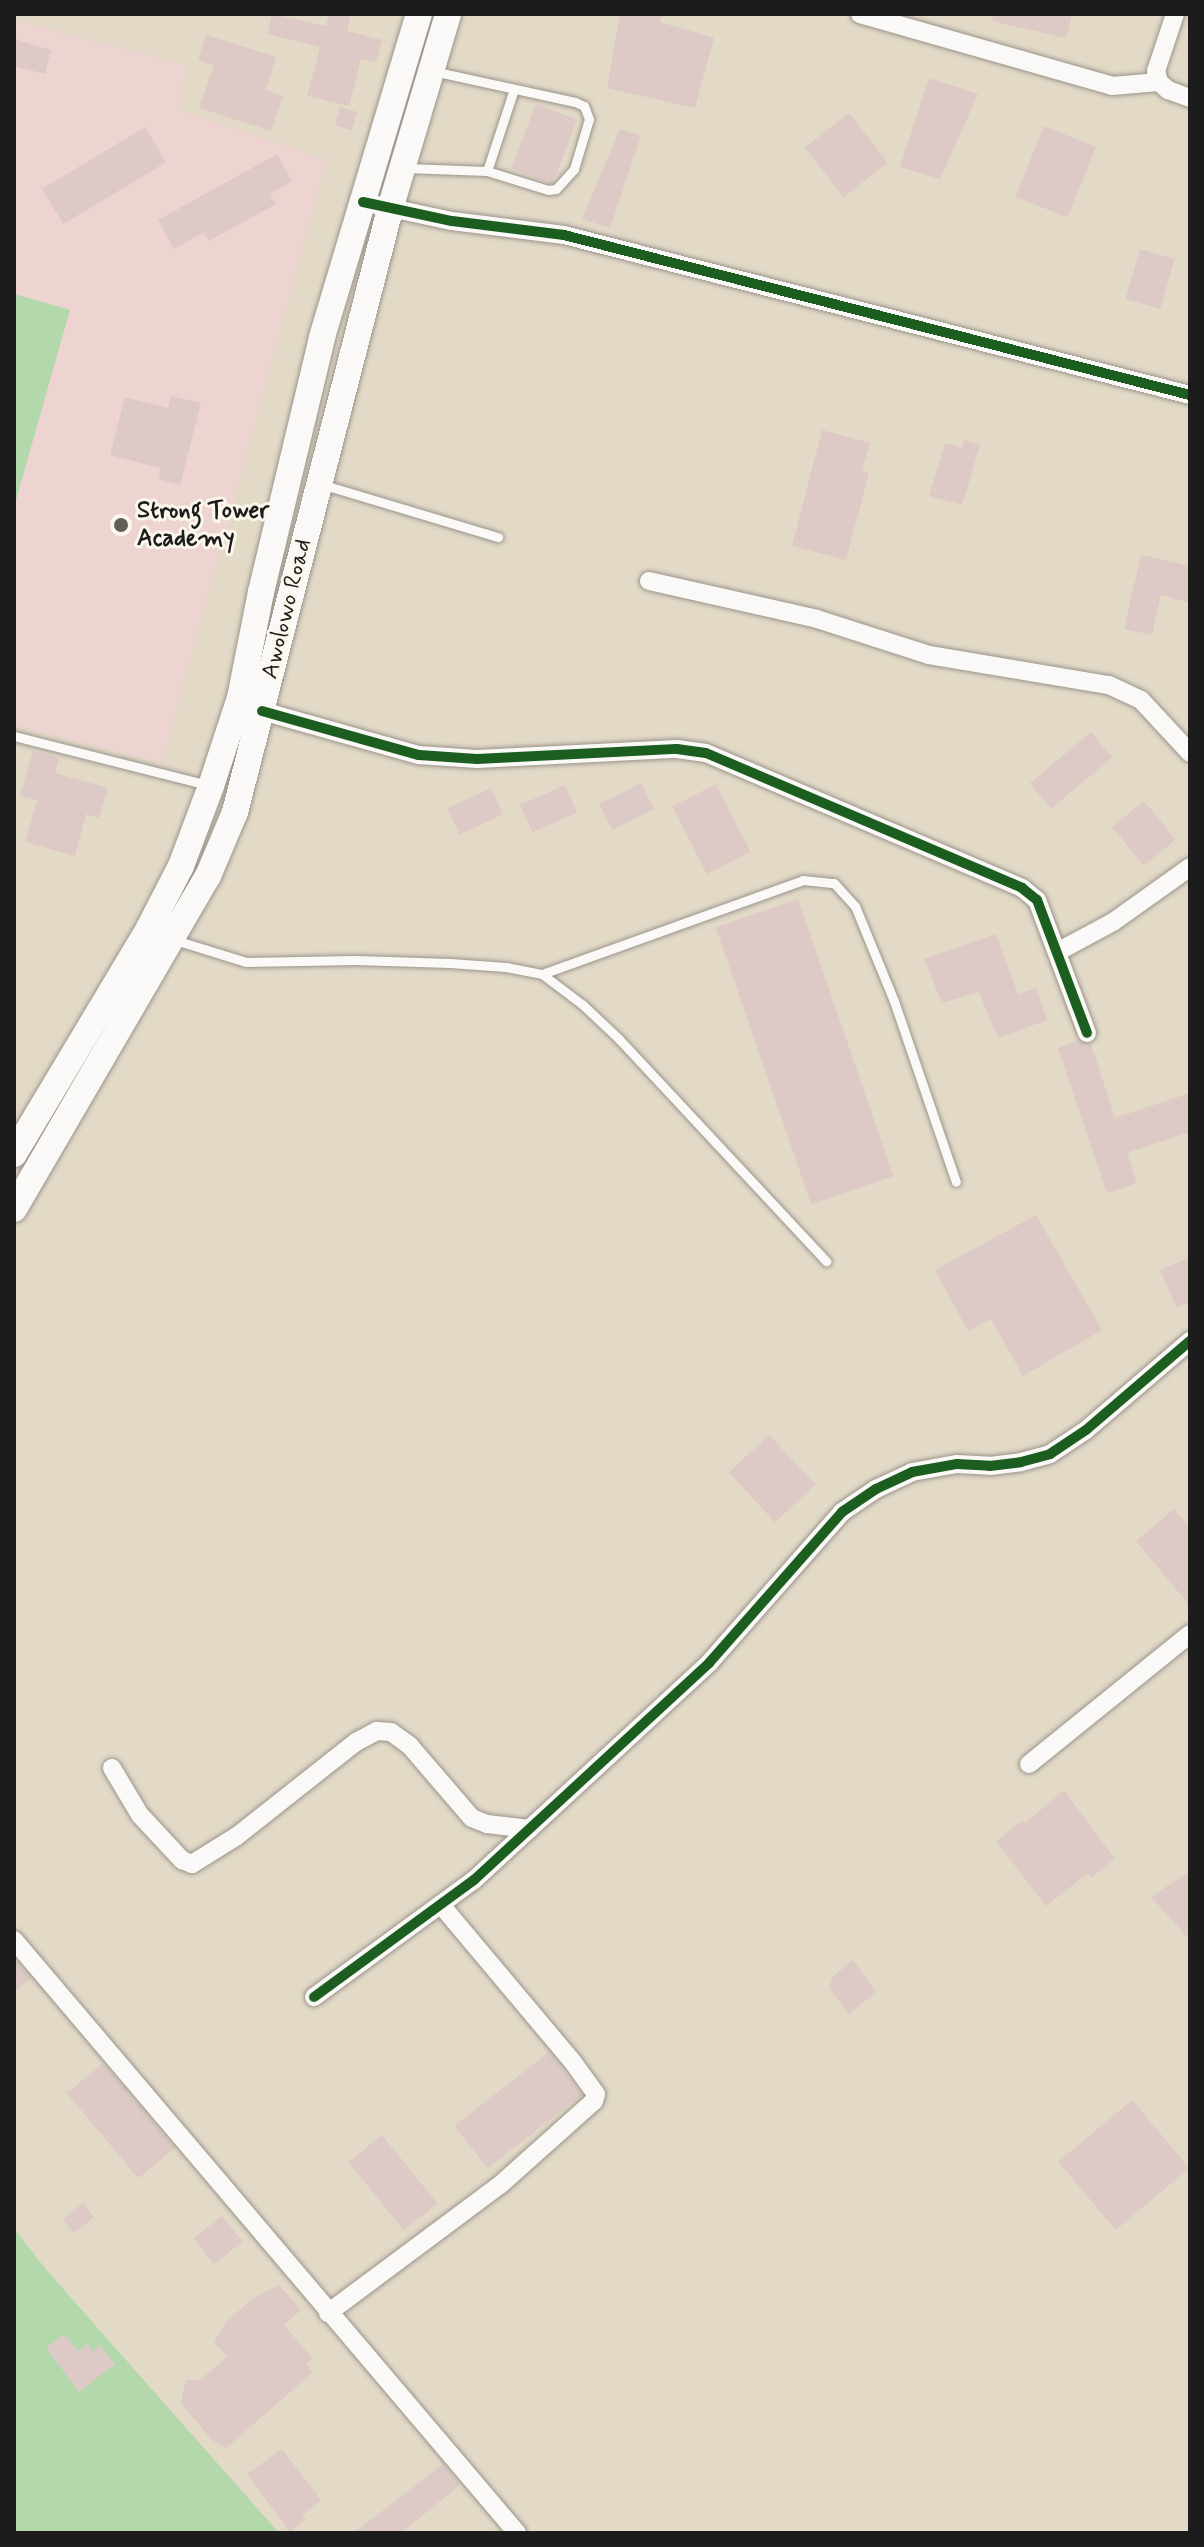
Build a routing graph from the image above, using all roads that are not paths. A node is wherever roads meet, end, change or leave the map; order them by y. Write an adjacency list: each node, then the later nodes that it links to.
1 (419, 14): 11 (main road, Awolowo Road)
2 (448, 14): 5 (main road, Awolowo Road)
3 (860, 14): 6 (street)
4 (1175, 14): 6 (street)
5 (432, 70): 7 (lane); 9 (main road, Awolowo Road)
6 (1159, 82): 8 (street)
7 (514, 89): 10 (lane); 10 (lane)
8 (1190, 98)
9 (403, 168): 10 (lane); 12 (main road, Awolowo Road)
10 (487, 171)
11 (363, 202): 12 (street); 20 (main road, Awolowo Road)
12 (390, 209): 13 (street); 14 (main road, Awolowo Road)
13 (1190, 395)
14 (317, 483): 15 (lane); 17 (main road, Awolowo Road)
15 (498, 537)
16 (649, 581): 19 (street)
17 (262, 711): 22 (main road, Awolowo Road); 23 (street)
18 (14, 736): 20 (lane)
19 (1190, 753)
20 (211, 786): 26 (main road, Awolowo Road)
21 (1190, 867): 23 (street)
22 (172, 939): 24 (lane); 28 (main road, Awolowo Road)
23 (1059, 951): 25 (street)
24 (542, 974): 27 (lane); 29 (lane)
25 (1087, 1033)
26 (14, 1154)
27 (956, 1182)
28 (14, 1209)
29 (826, 1261)
30 (1190, 1341): 34 (street)
31 (1190, 1634): 32 (street)
32 (1029, 1764)
33 (112, 1768): 34 (street)
34 (530, 1829): 35 (street)
35 (441, 1905): 37 (street); 38 (street)
36 (14, 1940): 38 (street)
37 (314, 1997)
38 (328, 2313): 39 (street)
39 (517, 2533)

